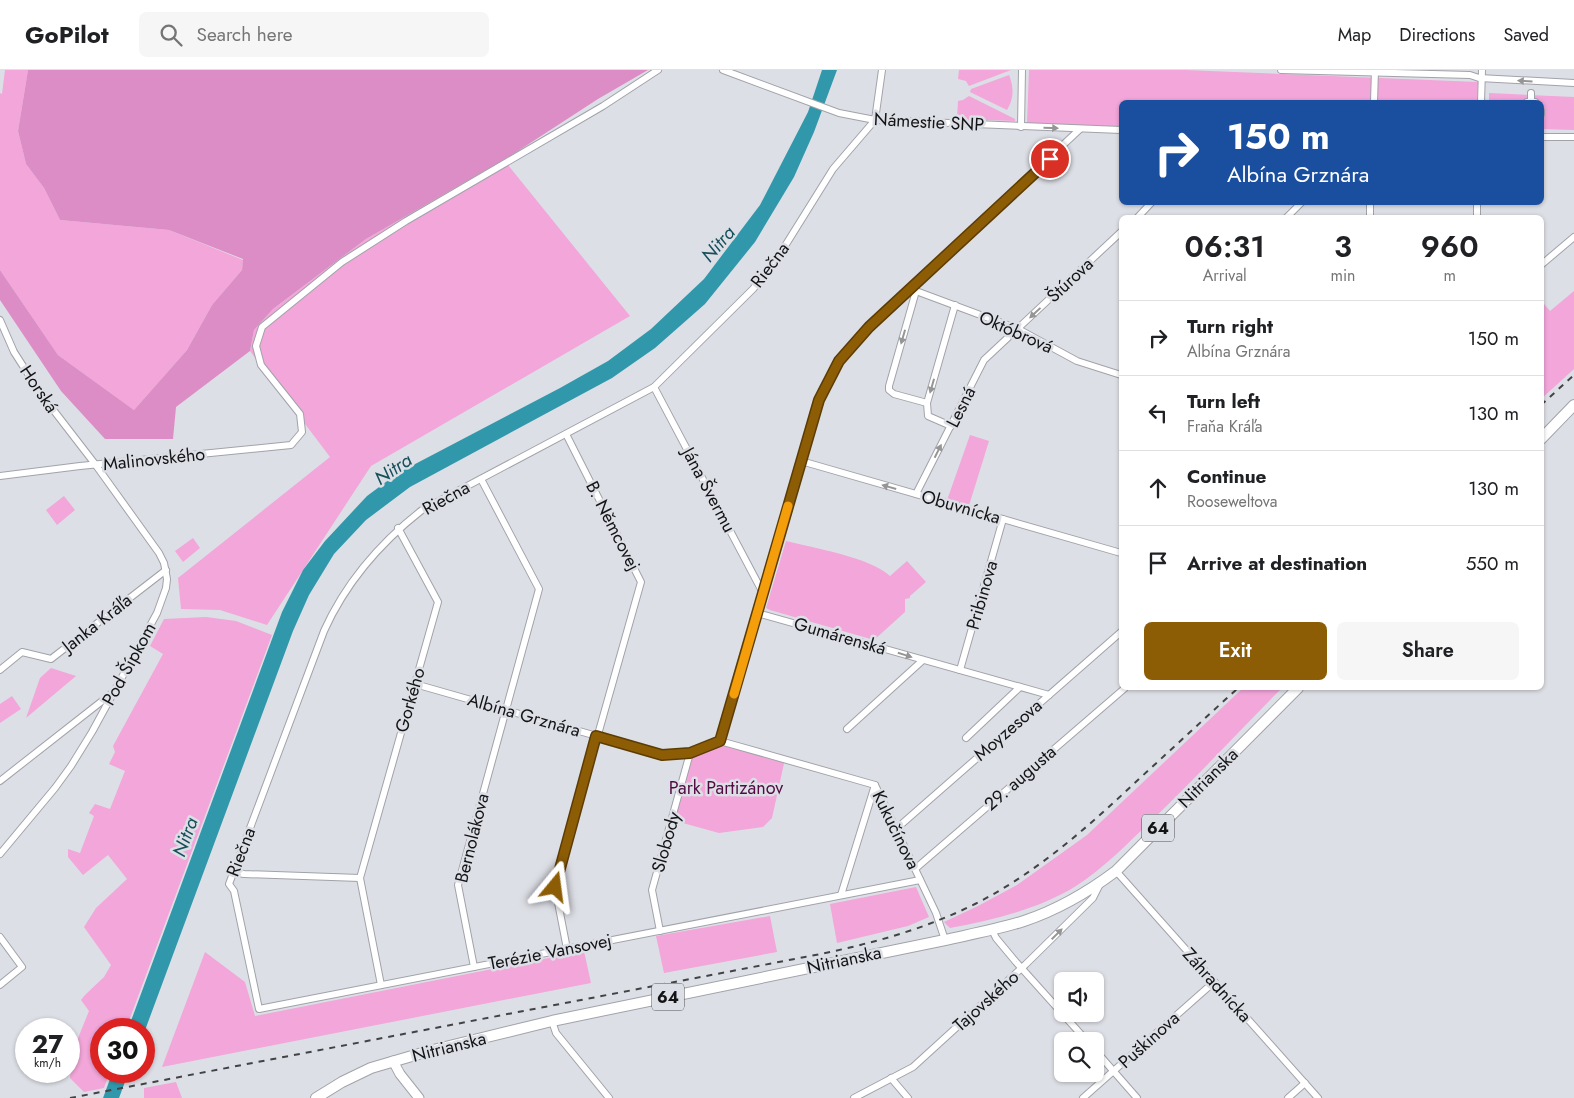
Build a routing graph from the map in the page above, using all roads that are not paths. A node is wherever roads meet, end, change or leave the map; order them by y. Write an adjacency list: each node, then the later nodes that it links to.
1 (658, 70): 41 (street, Malinovského)
2 (723, 70): 15 (street, Námestie SNP)
3 (882, 70): 15 (street)
4 (1022, 70): 16 (street)
5 (1281, 70): 6 (street)
6 (1298, 70): 8 (street)
7 (1482, 70): 9 (street)
8 (1375, 71): 9 (street); 12 (street)
9 (1482, 78): 10 (street, one-way to 9); 13 (street)
10 (1574, 83)
11 (1531, 93): 14 (street)
12 (1374, 100)
13 (1481, 100)
14 (1531, 100)
15 (875, 120): 16 (street, Námestie SNP); 33 (street, Riečna)
16 (1021, 127): 17 (street, Námestie SNP, one-way to 17)
17 (1080, 129): 18 (street, Námestie SNP); 28 (street)
18 (1119, 130)
19 (1544, 137): 20 (street)
20 (1574, 137)
21 (1149, 205): 23 (street)
22 (1299, 205): 24 (street)
23 (1139, 215)
24 (1289, 215)
25 (1119, 234): 31 (street, Štúrova, one-way to 31)
26 (1574, 237): 27 (street)
27 (1544, 262)
28 (914, 289): 29 (street, Októbrová); 34 (street, one-way to 34); 40 (street)
29 (955, 305): 31 (street, Októbrová); 34 (street, one-way to 34)
30 (0, 320): 39 (street, Horská)
31 (1018, 329): 32 (street, Októbrová); 36 (street, Lesná)
32 (1119, 373)
33 (654, 387): 37 (street, Riečna); 50 (street, Jána Švermu)
34 (927, 403): 36 (street)
35 (1574, 405): 38 (main road)
36 (951, 426): 45 (street, Lesná, one-way to 36)
37 (566, 434): 44 (street, Riečna); 64 (street, B. Němcovej)
38 (1544, 436)
39 (85, 453): 41 (street, Horská); 42 (street)
40 (802, 461): 45 (street, Obuvnícka, one-way to 40); 50 (street)
41 (95, 464): 42 (street, Malinovského); 49 (street)
42 (80, 466): 43 (street, Malinovského)
43 (0, 476)
44 (481, 479): 47 (street, Riečna); 62 (street, Bernolákova)
45 (916, 494): 46 (street, Obuvnícka)
46 (1004, 519): 48 (street, Obuvnícka); 55 (street, Pribinova)
47 (398, 528): 56 (street, Gorkého); 74 (street, Riečna)
48 (1119, 552)
49 (166, 570): 54 (street, Janka Kráľa); 60 (street, Pod Šípkom)
50 (763, 593): 51 (street)
51 (757, 613): 53 (street, Gumárenská, one-way to 53); 66 (street)
52 (1119, 634): 61 (street, Moyzesova)
53 (923, 660): 55 (street, Gumárenská); 63 (street)
54 (0, 670)
55 (960, 670): 57 (street, Gumárenská)
56 (415, 684): 62 (street, Albína Grznára); 75 (street, Gorkého)
57 (1020, 687): 61 (street, Gumárenská); 65 (street)
58 (1122, 690): 72 (street, 29. augusta)
59 (1296, 690): 73 (main road, Nitrianska / 64)
60 (114, 692): 68 (street); 71 (street, Pod Šípkom)
61 (1049, 695): 70 (street, Moyzesova)
62 (506, 710): 64 (street, Albína Grznára); 84 (street, Bernolákova)
63 (847, 729)
64 (596, 736): 67 (street, Albína Grznára); 83 (street, B. Němcovej)
65 (966, 738)
66 (720, 741): 67 (street, Albína Grznára); 69 (street, Kukučínova)
67 (690, 753): 80 (street, Slobody)
68 (1, 779)
69 (875, 785): 70 (street, Kukučínova); 78 (street)
70 (896, 828): 72 (street, Kukučínova)
71 (0, 854)
72 (915, 869): 76 (street, Kukučínova)
73 (1116, 871): 77 (main road, Nitrianska / 64); 86 (street, Záhradnícka)
74 (233, 872): 75 (street); 89 (street, Riečna)
75 (360, 878): 88 (street, Gorkého)
76 (920, 880): 78 (street, Terézie Vansovej); 82 (street, Kukučínova)
77 (1100, 883): 79 (main road, Nitrianska / 64); 85 (street, Tajovského, one-way to 77)
78 (840, 896): 80 (street, Terézie Vansovej)
79 (992, 930): 82 (main road, Nitrianska / 64); 85 (street)
80 (660, 931): 83 (street, Terézie Vansovej)
81 (0, 937): 87 (street)
82 (946, 940): 90 (main road, Nitrianska / 64)
83 (568, 949): 84 (street, Terézie Vansovej)
84 (474, 967): 88 (street, Terézie Vansovej)
85 (1022, 969): 91 (street); 95 (street, Tajovského)
86 (1214, 982): 94 (street, Puškinova); 96 (street, Záhradnícka)
87 (0, 985)
88 (381, 985): 89 (street, Terézie Vansovej)
89 (259, 1009)
90 (552, 1021): 93 (main road, Nitrianska / 64); 99 (street)
91 (1079, 1032)
92 (1104, 1060): 94 (street)
93 (393, 1061): 97 (main road, Nitrianska / 64); 98 (street)
94 (1113, 1071): 102 (street, Puškinova); 103 (street)
95 (891, 1078): 100 (street, Tajovského); 101 (street)
96 (1305, 1083): 104 (street); 105 (street, Záhradnícka)
97 (316, 1098)
98 (419, 1098)
99 (609, 1098)
100 (854, 1098)
101 (908, 1098)
102 (1083, 1098)
103 (1137, 1098)
104 (1288, 1098)
105 (1318, 1098)

